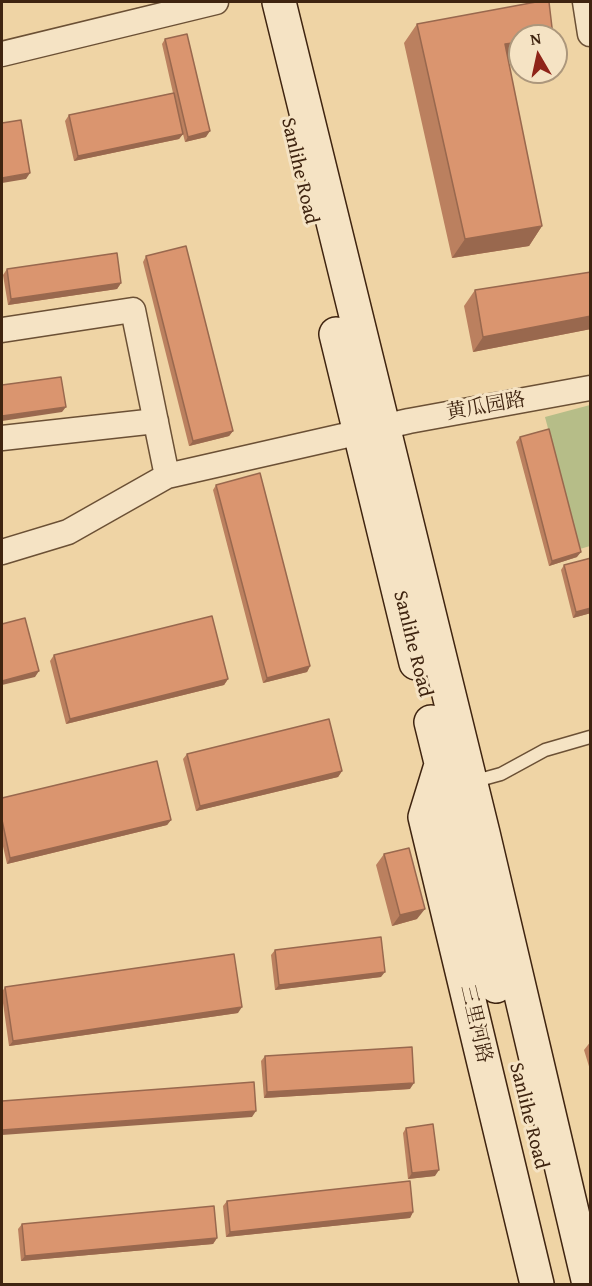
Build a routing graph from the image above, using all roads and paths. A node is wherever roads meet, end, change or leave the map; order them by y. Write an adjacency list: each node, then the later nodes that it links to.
1 (216, 2): 6 (street)
2 (261, 2): 10 (main road, Sanlihe Road)
3 (279, 2): 10 (main road, Sanlihe Road)
4 (585, 2): 5 (street)
5 (591, 34)
6 (2, 54)
7 (2, 330): 9 (street)
8 (591, 388): 10 (street, 黄瓜园路)
9 (156, 421): 11 (street); 12 (street)
10 (370, 430): 12 (street, 黄瓜园路); 15 (main road, Sanlihe Road); 16 (main road, Sanlihe Road)
11 (2, 438)
12 (167, 476): 13 (street, 黄瓜园路)
13 (2, 552)
14 (591, 737): 16 (lane)
15 (441, 764): 17 (main road, Sanlihe Road); 18 (main road, 三里河路)
16 (470, 783): 17 (main road, Sanlihe Road)
17 (581, 1278)
18 (537, 1284)

